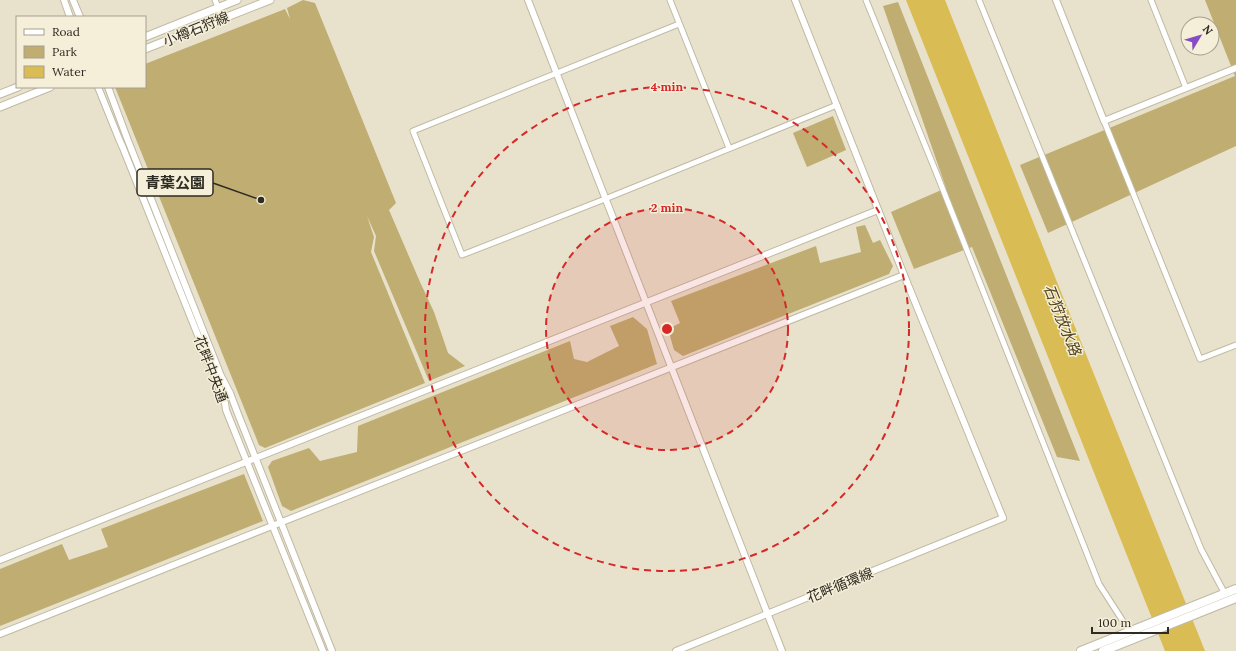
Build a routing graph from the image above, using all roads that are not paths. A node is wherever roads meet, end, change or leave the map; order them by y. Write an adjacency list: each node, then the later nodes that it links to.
1 (64, 0): 13 (street)
2 (73, 0): 14 (street)
3 (237, 0): 12 (main road, 小樽石狩線)
4 (270, 0): 15 (main road, 小樽石狩線)
5 (528, 0): 20 (street)
6 (670, 0): 16 (street)
7 (796, 0): 27 (street)
8 (866, 0): 48 (street)
9 (979, 0): 43 (street)
10 (1056, 0): 29 (street)
11 (1151, 0): 25 (street)
12 (217, 4): 15 (street); 17 (main road, 小樽石狩線)
13 (70, 16)
14 (80, 16)
15 (223, 18): 18 (main road, 小樽石狩線)
16 (680, 24): 20 (street); 30 (street)
17 (146, 37)
18 (146, 50)
19 (1236, 68): 25 (street)
20 (556, 73): 31 (street); 31 (street)
21 (16, 88): 26 (main road)
22 (48, 88): 28 (main road)
23 (98, 88): 38 (street, 花畔中央通)
24 (108, 88): 37 (street, 花畔中央通)
25 (1186, 88): 29 (street)
26 (0, 94)
27 (837, 105): 30 (street); 32 (street)
28 (0, 107)
29 (1104, 121): 35 (street)
30 (729, 148): 31 (street)
31 (605, 199): 34 (street)
32 (878, 210): 33 (street); 34 (street)
33 (904, 275): 36 (street); 46 (street, 花畔循環線)
34 (645, 303): 36 (street); 37 (street)
35 (1236, 345)
36 (670, 367): 39 (street); 46 (street)
37 (256, 459): 38 (street); 39 (street, 花畔中央通)
38 (247, 463): 40 (street, 花畔中央通); 41 (street)
39 (282, 523): 40 (street); 51 (street, 花畔中央通)
40 (272, 526): 49 (street); 50 (street, 花畔中央通)
41 (0, 560)
42 (1236, 589): 43 (highway)
43 (1225, 594): 45 (highway)
44 (1236, 598): 45 (highway)
45 (1200, 608): 47 (highway)
46 (768, 614): 52 (street, 花畔循環線); 53 (street)
47 (1147, 629): 48 (highway); 55 (highway)
48 (1130, 632): 54 (highway)
49 (0, 634)
50 (323, 651)
51 (332, 651)
52 (676, 651)
53 (782, 651)
54 (1081, 651)
55 (1103, 651)

